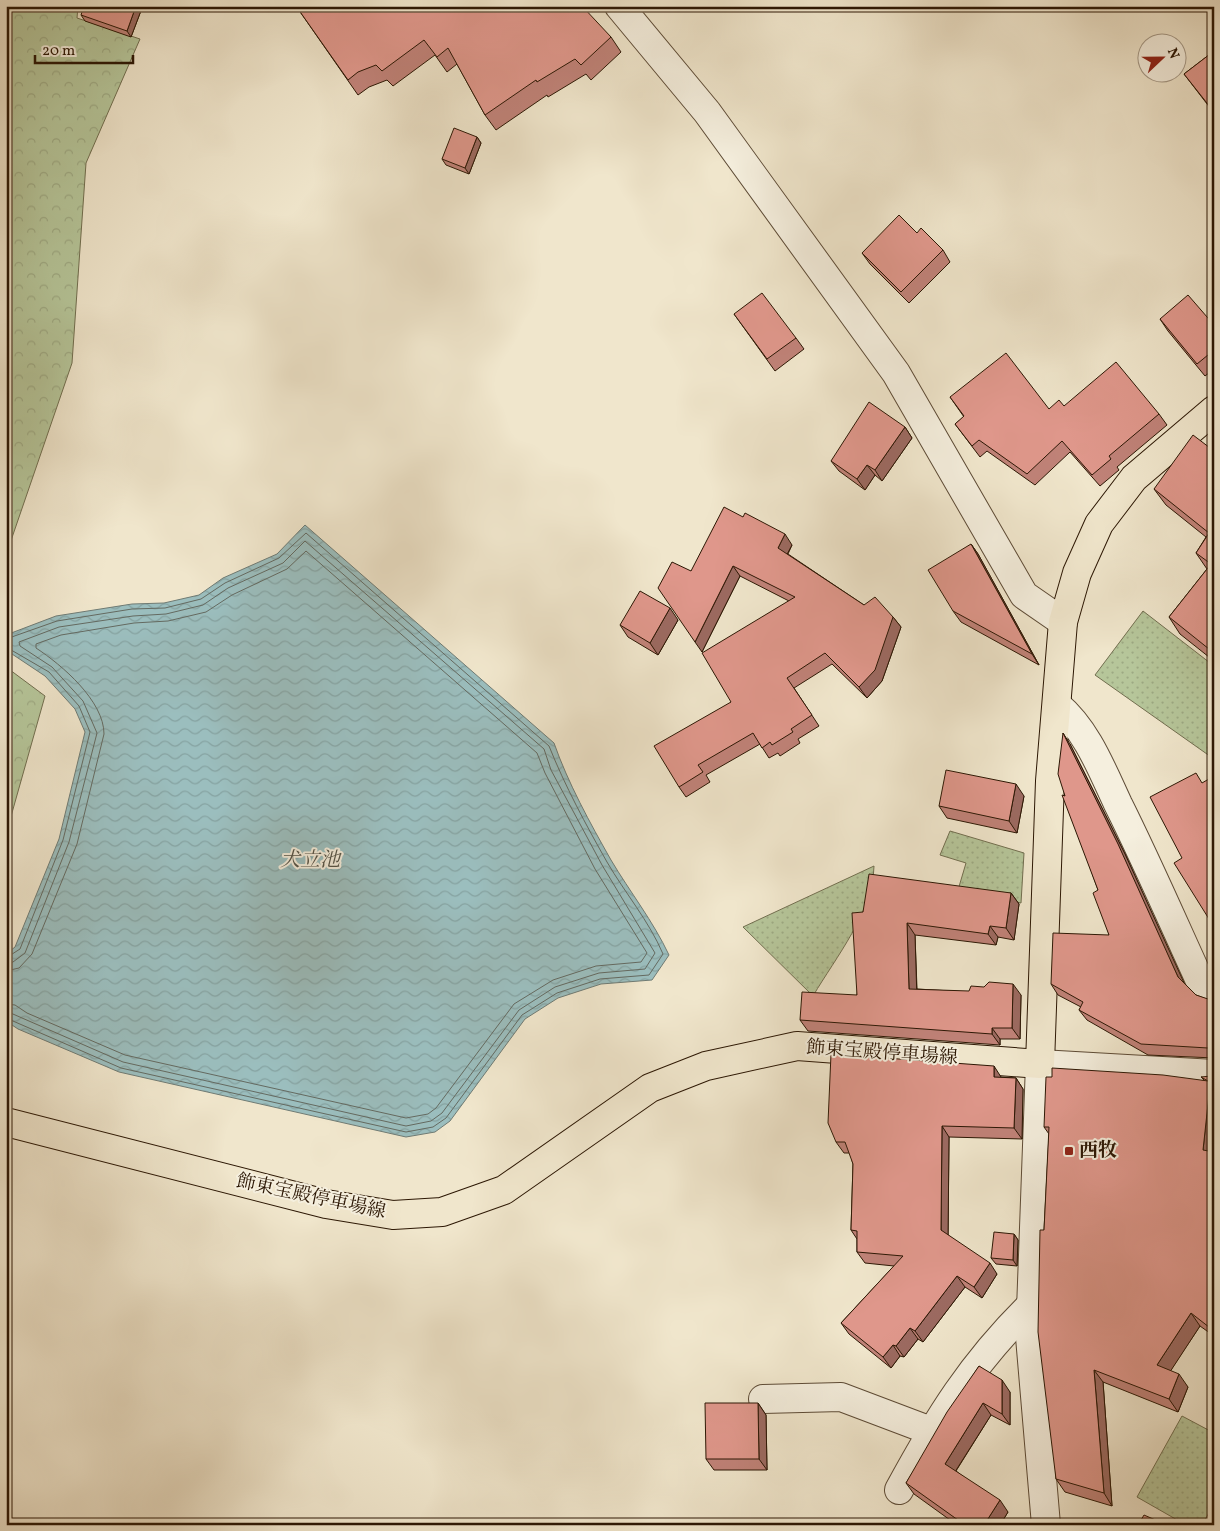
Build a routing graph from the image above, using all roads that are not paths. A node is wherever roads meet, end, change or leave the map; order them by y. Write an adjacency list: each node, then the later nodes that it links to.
1 (619, 6): 3 (street)
2 (1214, 410): 3 (main road)
3 (1063, 622): 4 (main road)
4 (1056, 705): 5 (street); 6 (main road)
5 (1214, 994)
6 (1040, 1064): 7 (street); 8 (main road, 飾東宝殿停車場線); 9 (street)
7 (1214, 1074)
8 (6, 1122)
9 (1031, 1305): 11 (street); 13 (street)
10 (763, 1399): 11 (street)
11 (931, 1431): 12 (street)
12 (899, 1490)
13 (1046, 1525)

